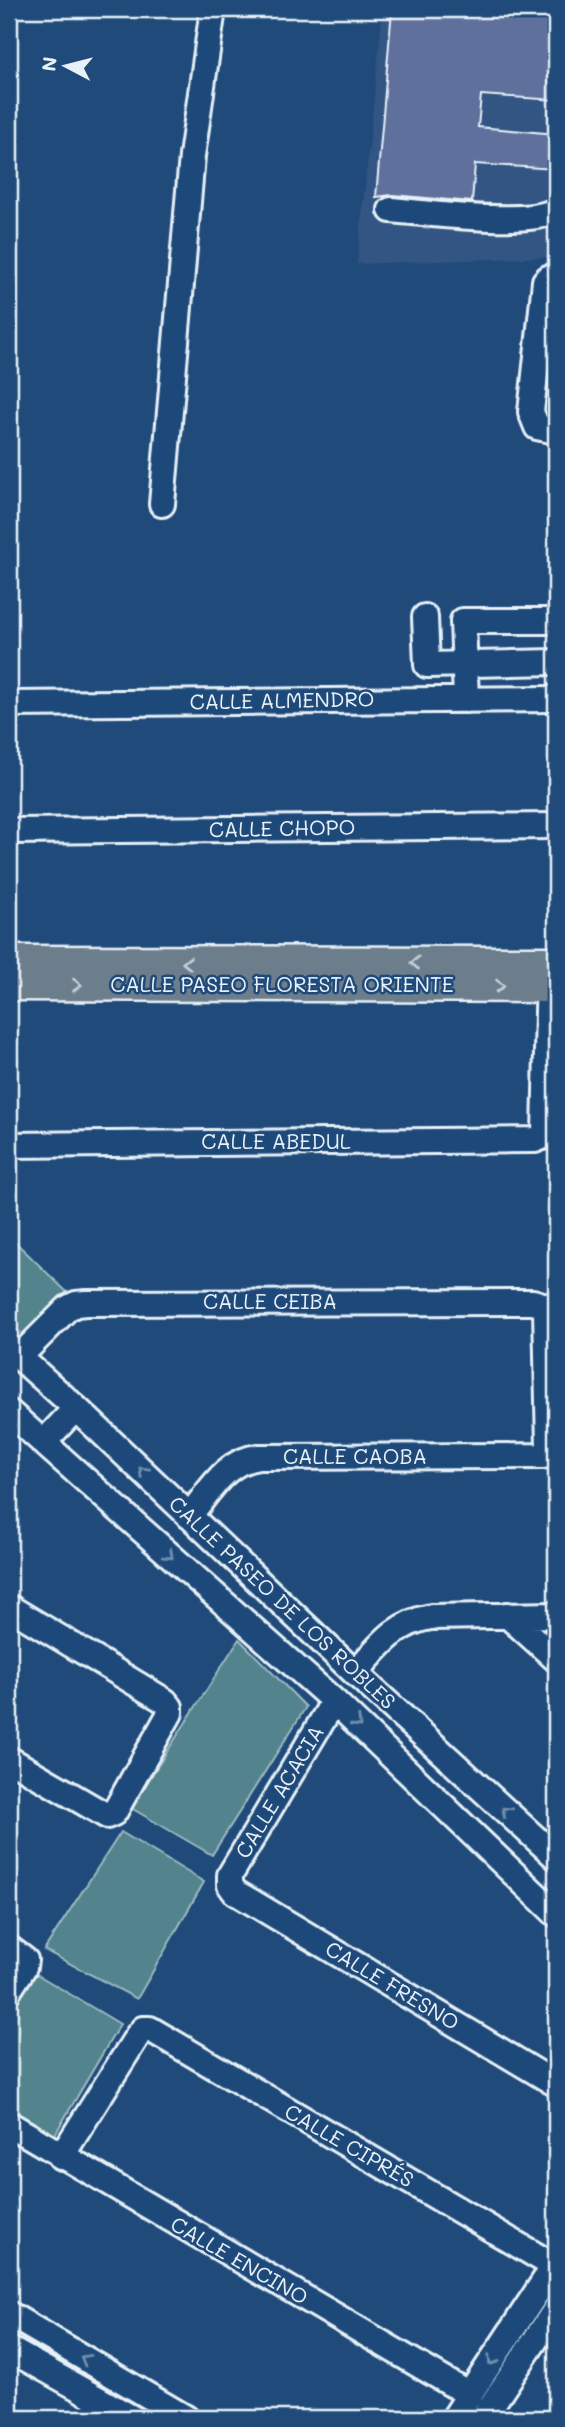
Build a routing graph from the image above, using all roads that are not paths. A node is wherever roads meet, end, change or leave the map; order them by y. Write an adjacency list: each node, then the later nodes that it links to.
1 (213, 9): 6 (street)
2 (391, 210): 3 (street)
3 (556, 210)
4 (556, 278): 5 (street)
5 (556, 430)
6 (162, 504)
7 (425, 617): 10 (street)
8 (556, 621): 10 (street)
9 (556, 662): 10 (street)
10 (465, 663): 11 (street)
11 (466, 699): 12 (street, CALLE ALMENDRO); 13 (street, CALLE ALMENDRO)
12 (556, 699)
13 (9, 704)
14 (556, 826): 15 (street, CALLE CHOPO)
15 (9, 831)
16 (9, 962): 17 (main road, CALLE PASEO FLORESTA ORIENTE, one-way to 16)
17 (301, 974): 18 (main road, CALLE PASEO FLORESTA ORIENTE); 19 (main road, CALLE PASEO FLORESTA ORIENTE, one-way to 17)
18 (553, 975): 20 (street, CALLE ABEDUL)
19 (9, 984)
20 (9, 1144)
21 (14, 1353): 22 (street, CALLE PASEO DE LOS ROBLES); 25 (street, CALLE CEIBA)
22 (76, 1408): 24 (street); 26 (street, CALLE PASEO DE LOS ROBLES, one-way to 22)
23 (9, 1412): 24 (street, CALLE PASEO DE LOS ROBLES)
24 (43, 1443): 32 (street, CALLE PASEO DE LOS ROBLES, one-way to 32)
25 (546, 1454): 26 (street, CALLE CAOBA)
26 (189, 1516): 31 (street, CALLE PASEO DE LOS ROBLES)
27 (9, 1607): 34 (street)
28 (507, 1615): 29 (street); 30 (street); 31 (street)
29 (556, 1615)
30 (556, 1659)
31 (355, 1672): 33 (street, CALLE PASEO DE LOS ROBLES)
32 (334, 1701): 35 (street, CALLE PASEO DE LOS ROBLES, one-way to 35); 37 (street, CALLE ACACIA)
33 (445, 1755): 35 (street); 36 (street, CALLE PASEO DE LOS ROBLES, one-way to 33)
34 (9, 1759)
35 (423, 1786): 38 (street, CALLE PASEO DE LOS ROBLES)
36 (556, 1857)
37 (230, 1885): 41 (street, CALLE FRESNO)
38 (556, 1914)
39 (17, 1954): 40 (street)
40 (9, 1990)
41 (556, 2084)
42 (9, 2124): 43 (street, CALLE ENCINO)
43 (61, 2157): 44 (street, CALLE CIPRÉS); 50 (street, CALLE ENCINO)
44 (555, 2265): 47 (street)
45 (556, 2309): 47 (street)
46 (13, 2325): 49 (street, one-way to 46)
47 (522, 2338): 50 (street, one-way to 50); 54 (street)
48 (9, 2349): 51 (street)
49 (125, 2383): 51 (street); 52 (street)
50 (470, 2395): 53 (street)
51 (121, 2412)
52 (186, 2418)
53 (454, 2418)
54 (483, 2418)

